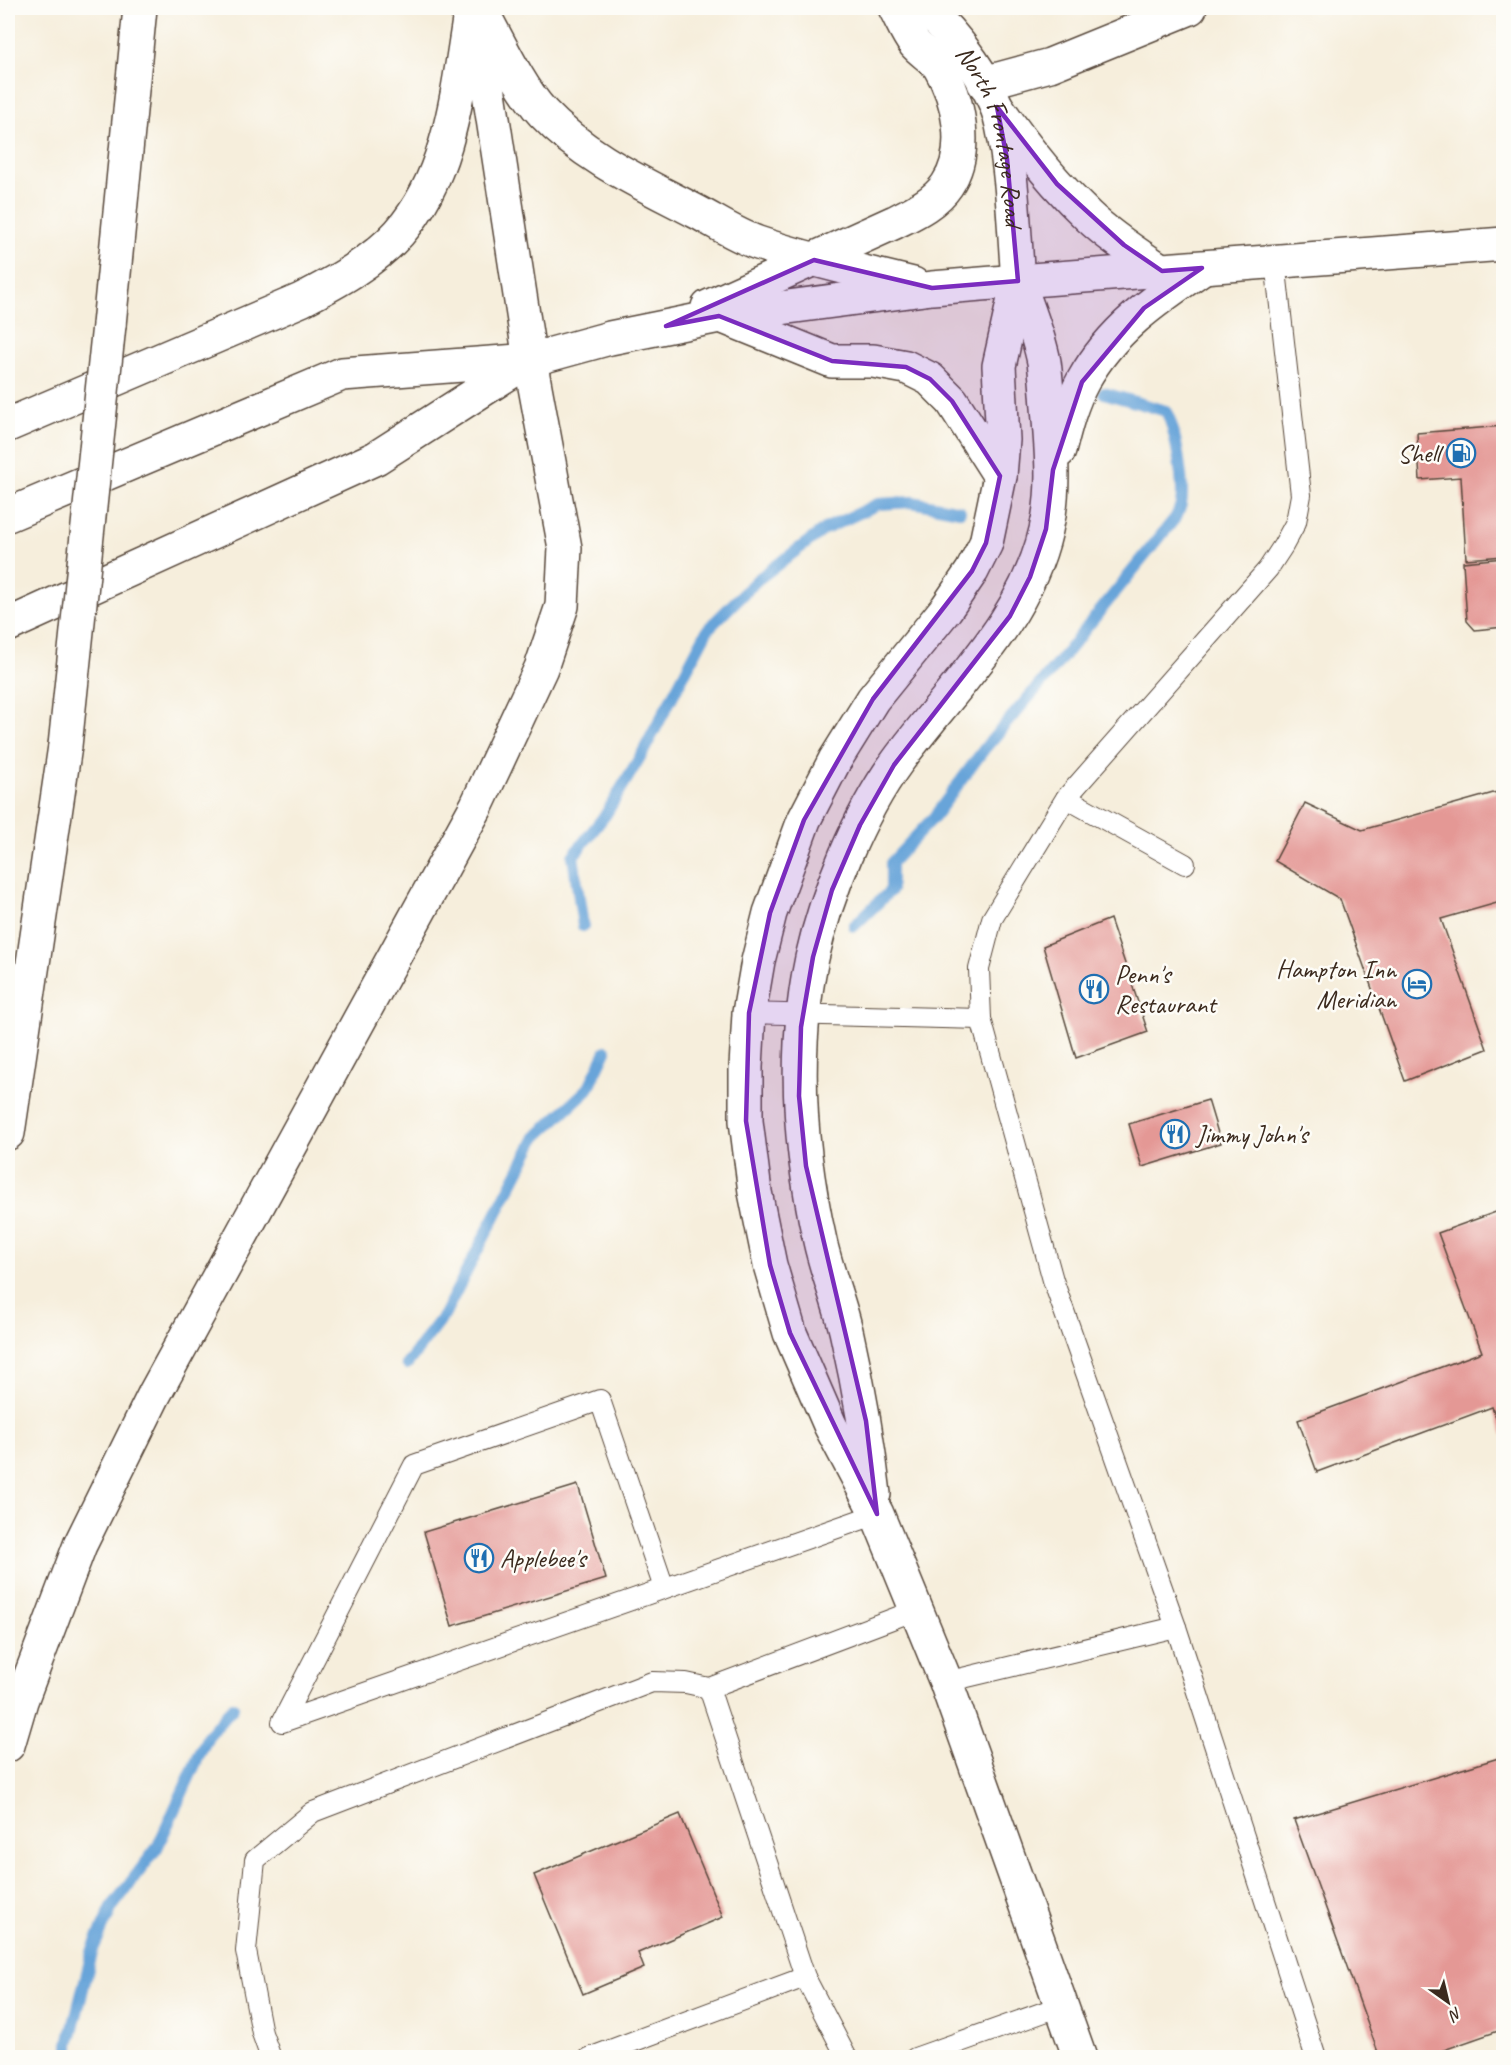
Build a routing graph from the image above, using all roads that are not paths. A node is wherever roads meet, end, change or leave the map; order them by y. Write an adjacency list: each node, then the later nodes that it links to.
1 (140, 8): 28 (main road, bridge)
2 (473, 8): 17 (main road); 18 (main road)
3 (480, 8): 9 (main road)
4 (895, 8): 9 (main road)
5 (924, 8): 7 (main road, North Frontage Road)
6 (1190, 8): 7 (main road)
7 (991, 95): 12 (main road); 13 (main road, North Frontage Road)
8 (1503, 244): 10 (main road)
9 (813, 260): 14 (main road); 16 (main road)
10 (1275, 261): 11 (main road); 23 (lane)
11 (1202, 268): 12 (main road); 19 (main road)
12 (1162, 271): 13 (main road)
13 (1018, 281): 14 (main road); 19 (main road); 20 (main road)
14 (932, 288): 15 (main road)
15 (719, 316): 16 (main road); 20 (main road)
16 (666, 326): 17 (main road)
17 (530, 360): 21 (main road); 22 (main road); 35 (main road)
18 (8, 425)
19 (1053, 470): 26 (main road)
20 (1000, 476): 25 (main road)
21 (8, 515)
22 (8, 625)
23 (1066, 798): 24 (lane); 27 (lane)
24 (1185, 864)
25 (749, 1013): 26 (lane); 29 (main road)
26 (803, 1014): 27 (lane); 29 (main road)
27 (981, 1019): 32 (lane)
28 (8, 1133)
29 (877, 1514): 30 (lane); 31 (main road)
30 (664, 1588): 30 (lane)
31 (916, 1610): 33 (main road); 34 (lane)
32 (1176, 1627): 33 (lane); 43 (lane)
33 (946, 1682): 37 (main road)
34 (709, 1688): 36 (lane); 38 (lane)
35 (8, 1745)
36 (805, 1977): 39 (lane); 40 (lane)
37 (1061, 2006): 41 (lane); 42 (main road)
38 (271, 2058)
39 (589, 2058)
40 (847, 2058)
41 (915, 2058)
42 (1080, 2058)
43 (1316, 2058)

